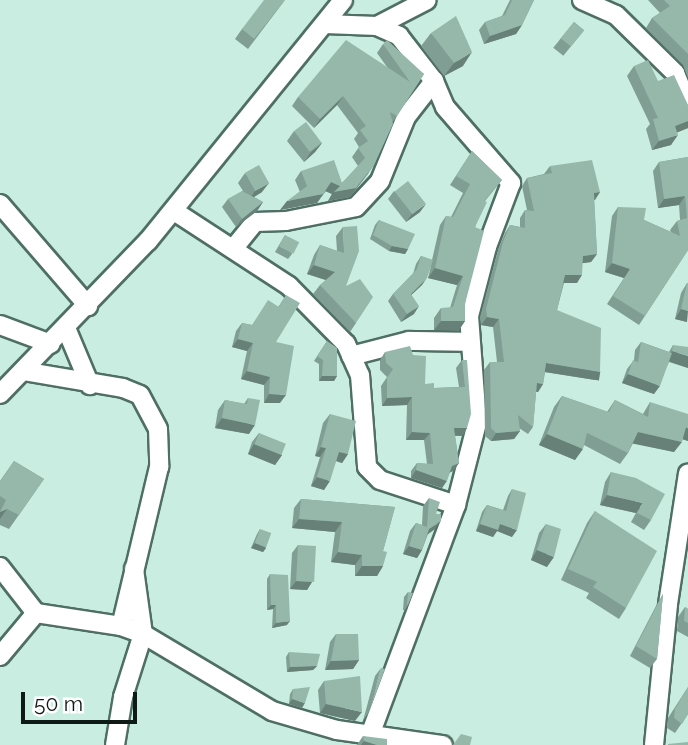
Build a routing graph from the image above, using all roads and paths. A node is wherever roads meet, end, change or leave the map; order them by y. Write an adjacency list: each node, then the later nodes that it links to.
1 (343, 0): 4 (street)
2 (427, 0): 5 (street)
3 (582, 0): 7 (street)
4 (325, 24): 5 (street); 9 (street)
5 (377, 26): 6 (street)
6 (434, 81): 10 (street); 14 (street)
7 (688, 106)
8 (0, 204): 11 (street)
9 (174, 211): 10 (street); 11 (street)
10 (233, 249): 16 (street)
11 (88, 306): 13 (street)
12 (0, 325): 15 (street)
13 (66, 328): 15 (street); 18 (street)
14 (470, 342): 16 (street); 21 (street)
15 (51, 344): 17 (street)
16 (351, 356): 21 (street)
17 (23, 371): 18 (street); 19 (street)
18 (90, 385): 22 (street)
19 (0, 394)
20 (688, 474): 31 (street)
21 (456, 505): 28 (street)
22 (133, 566): 25 (street); 26 (street)
23 (0, 567): 24 (street)
24 (36, 613): 25 (street); 27 (street)
25 (121, 626): 26 (street)
26 (143, 634): 28 (street); 29 (street)
27 (0, 656)
28 (370, 736): 30 (street)
29 (115, 745)
30 (443, 745)
31 (654, 745)

